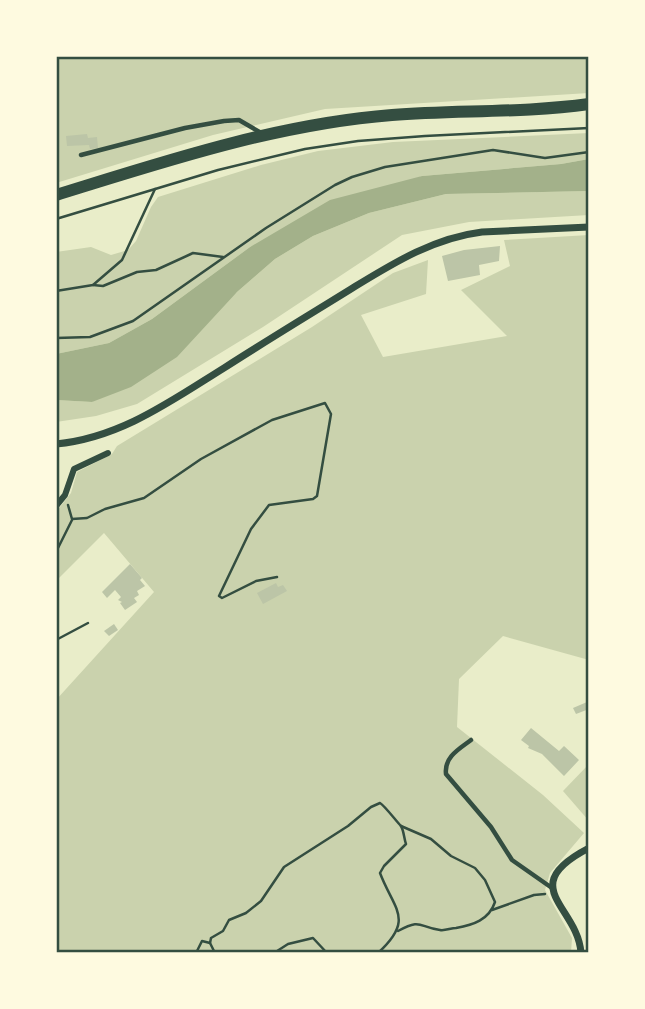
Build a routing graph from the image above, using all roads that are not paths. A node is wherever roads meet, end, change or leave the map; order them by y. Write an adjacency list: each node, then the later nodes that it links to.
1 (589, 104): 2 (main road)
2 (263, 135): 3 (lane); 4 (main road)
3 (81, 155)
4 (56, 195)
5 (589, 227): 6 (street)
6 (56, 444)
7 (108, 453): 8 (street)
8 (56, 506)
9 (471, 740): 11 (lane)
10 (589, 848): 11 (street)
11 (553, 892): 12 (street)
12 (581, 953)

